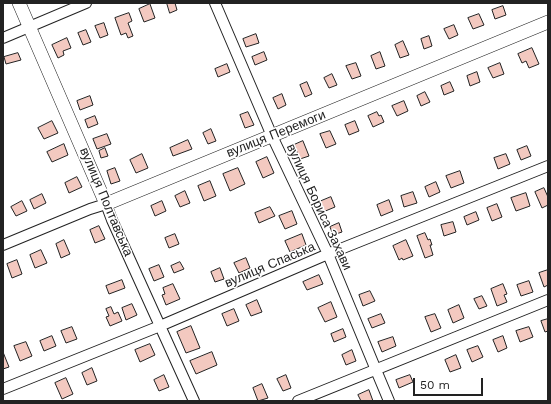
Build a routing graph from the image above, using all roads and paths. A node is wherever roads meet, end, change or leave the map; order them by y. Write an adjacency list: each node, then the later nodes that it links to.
1 (19, 3): 5 (main road, вулиця Полтавська)
2 (86, 3): 5 (street)
3 (215, 3): 7 (street, вулиця Бориса Захави)
4 (548, 22): 7 (main road, вулиця Перемоги)
5 (29, 26): 6 (street); 9 (main road, вулиця Полтавська)
6 (3, 38)
7 (272, 136): 9 (main road, вулиця Перемоги); 11 (street, вулиця Бориса Захави)
8 (548, 166): 11 (street, вулиця Спаська)
9 (106, 204): 10 (street, вулиця Перемоги); 13 (street, вулиця Полтавська)
10 (3, 246)
11 (328, 254): 13 (street, вулиця Спаська); 14 (street, вулиця Бориса Захави)
12 (548, 300): 14 (street)
13 (160, 326): 15 (street, вулиця Спаська); 16 (street, вулиця Полтавська)
14 (376, 370): 17 (street); 18 (street, вулиця Бориса Захави)
15 (3, 389)
16 (194, 401)
17 (298, 401)
18 (390, 401)

